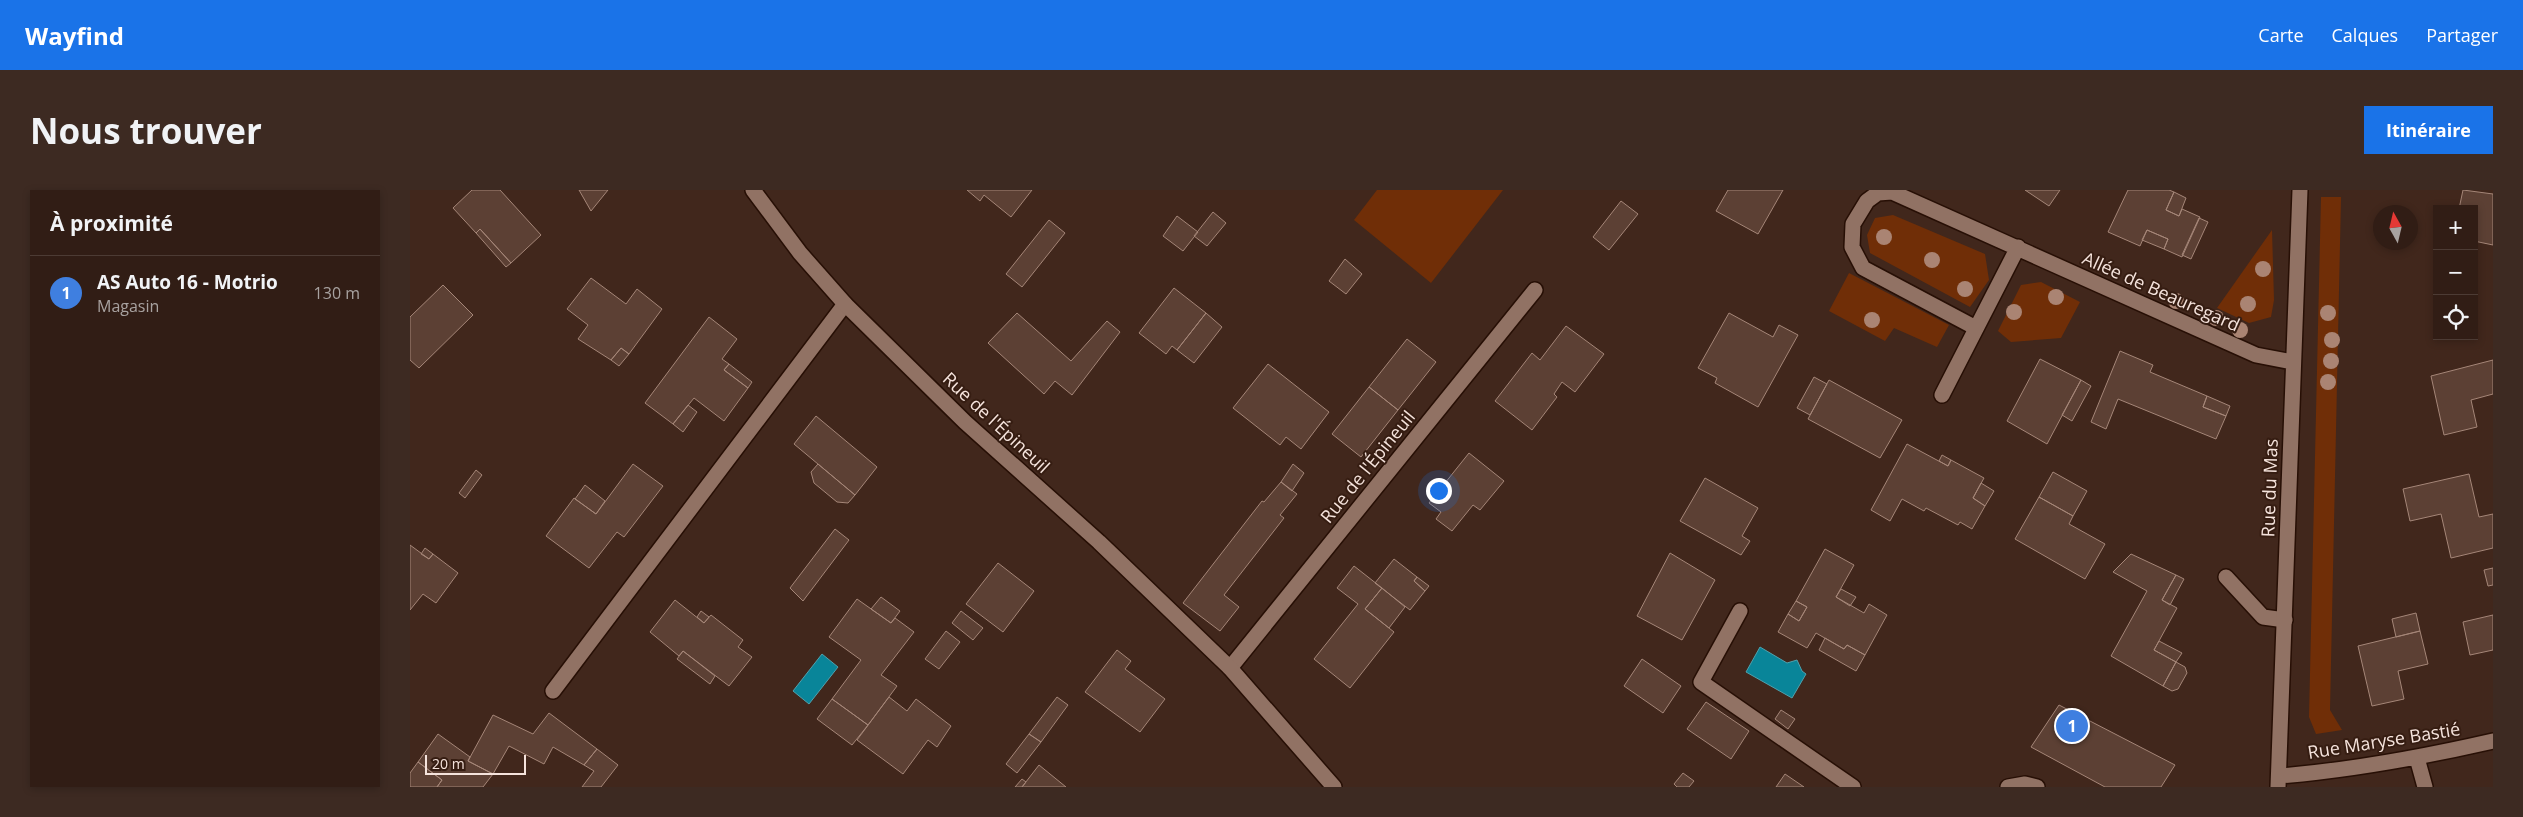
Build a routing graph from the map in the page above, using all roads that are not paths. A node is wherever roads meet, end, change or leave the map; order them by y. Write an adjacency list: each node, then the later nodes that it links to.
1 (753, 190): 5 (street, Rue de l'Épineuil)
2 (2300, 190): 7 (street, Rue du Mas)
3 (2018, 247): 6 (street); 6 (street, Allée de Beauregard); 7 (street, Allée de Beauregard)
4 (1535, 290): 12 (street, Rue de l'Épineuil)
5 (845, 304): 12 (street, Rue de l'Épineuil); 13 (street)
6 (1976, 328): 8 (street)
7 (2292, 362): 11 (street, Rue du Mas)
8 (1942, 395)
9 (2226, 578): 11 (street)
10 (1740, 611): 18 (street)
11 (2285, 620): 16 (street, Rue du Mas)
12 (1230, 668): 17 (street, Rue de l'Épineuil)
13 (553, 691)
14 (2493, 742): 15 (street, Rue Maryse Bastié)
15 (2418, 758): 16 (street, Rue Maryse Bastié); 21 (street)
16 (2279, 781)
17 (1334, 787)
18 (1854, 787)
19 (2008, 787): 20 (street)
20 (2037, 787)
21 (2425, 787)

